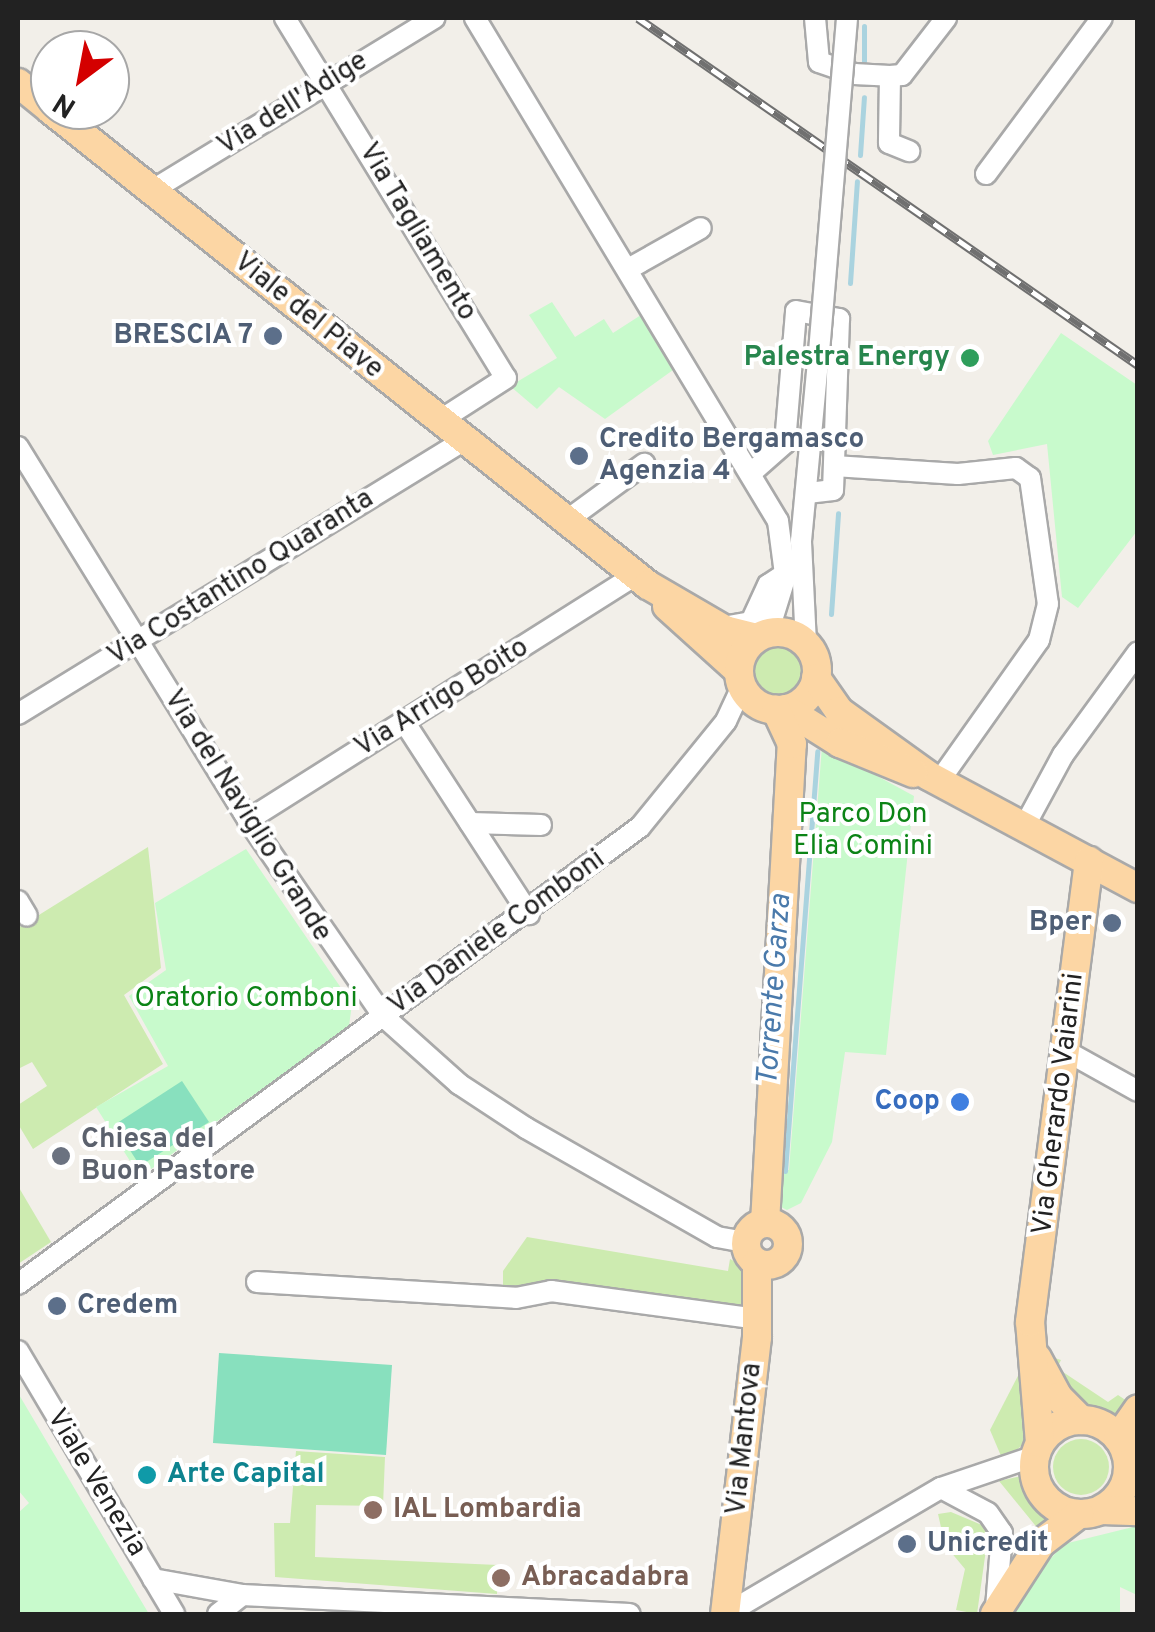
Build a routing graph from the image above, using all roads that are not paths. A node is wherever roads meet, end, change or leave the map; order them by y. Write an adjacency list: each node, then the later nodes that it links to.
1 (286, 18): 9 (street, Via Tagliamento)
2 (434, 18): 9 (street, Via dell'Adige)
3 (475, 18): 15 (street)
4 (815, 18): 8 (street)
5 (847, 18): 22 (street, bridge)
6 (946, 18): 8 (street)
7 (1102, 18): 12 (street)
8 (884, 76): 11 (street)
9 (326, 84): 13 (street, Via dell'Adige); 16 (street, Via Tagliamento)
10 (75, 130): 13 (main road, Viale del Piave)
11 (909, 151)
12 (986, 174)
13 (152, 191): 16 (main road, Viale del Piave)
14 (701, 228): 15 (street)
15 (630, 268): 21 (street)
16 (439, 421): 17 (main road, Viale del Piave)
17 (464, 441): 23 (main road, Viale del Piave); 29 (street, Via Costantino Quaranta)
18 (21, 459): 29 (street, Via del Naviglio Grande)
19 (644, 464): 23 (street)
20 (834, 466): 21 (street); 22 (street); 37 (street)
21 (752, 473): 25 (street)
22 (807, 493): 24 (street)
23 (566, 521): 26 (main road, Viale del Piave)
24 (801, 541): 25 (street); 30 (street)
25 (785, 574): 27 (street); 28 (street)
26 (644, 582): 27 (main road, Viale del Piave); 32 (main road, Viale del Piave); 36 (street, Via Arrigo Boito)
27 (711, 624): 28 (main road, Viale del Piave)
28 (762, 636): 30 (main road); 32 (main road)
29 (138, 643): 35 (street, Via Costantino Quaranta); 38 (street, Via del Naviglio Grande)
30 (806, 644): 33 (main road)
31 (1138, 652): 41 (street)
32 (740, 678): 34 (main road); 44 (street, Via Daniele Comboni)
33 (816, 678): 34 (main road); 37 (main road)
34 (781, 709): 37 (main road); 48 (main road, Via Mantova)
35 (18, 714)
36 (405, 722): 38 (street, Via Arrigo Boito); 39 (street)
37 (934, 779): 41 (main road)
38 (248, 820): 45 (street, Via del Naviglio Grande)
39 (470, 824): 40 (street); 44 (street)
40 (541, 825)
41 (1024, 827): 42 (main road)
42 (1088, 861): 43 (main road); 46 (main road, Via Gherardo Vaiarini)
43 (1138, 888)
44 (529, 914): 45 (street, Via Daniele Comboni)
45 (383, 1016): 48 (street, Via del Naviglio Grande); 50 (street, Via Daniele Comboni)
46 (1066, 1052): 47 (street); 52 (main road, Via Gherardo Vaiarini)
47 (1138, 1090)
48 (756, 1243): 51 (main road, Via Mantova)
49 (257, 1282): 51 (street)
50 (18, 1284)
51 (757, 1319): 66 (main road, Via Mantova)
52 (1032, 1348): 55 (main road); 56 (main road, Via Gherardo Vaiarini)
53 (18, 1351): 61 (street, Viale Venezia)
54 (1138, 1409): 57 (main road)
55 (1081, 1420): 56 (main road); 57 (main road)
56 (1038, 1450): 58 (street); 59 (main road)
57 (1127, 1451): 59 (main road)
58 (941, 1488): 66 (street); 67 (street)
59 (1090, 1512): 60 (main road); 67 (main road)
60 (1138, 1512)
61 (154, 1579): 62 (street); 63 (street, Viale Venezia)
62 (242, 1595): 64 (street); 65 (street)
63 (174, 1614)
64 (218, 1614)
65 (630, 1614)
66 (726, 1614)
67 (995, 1614)

